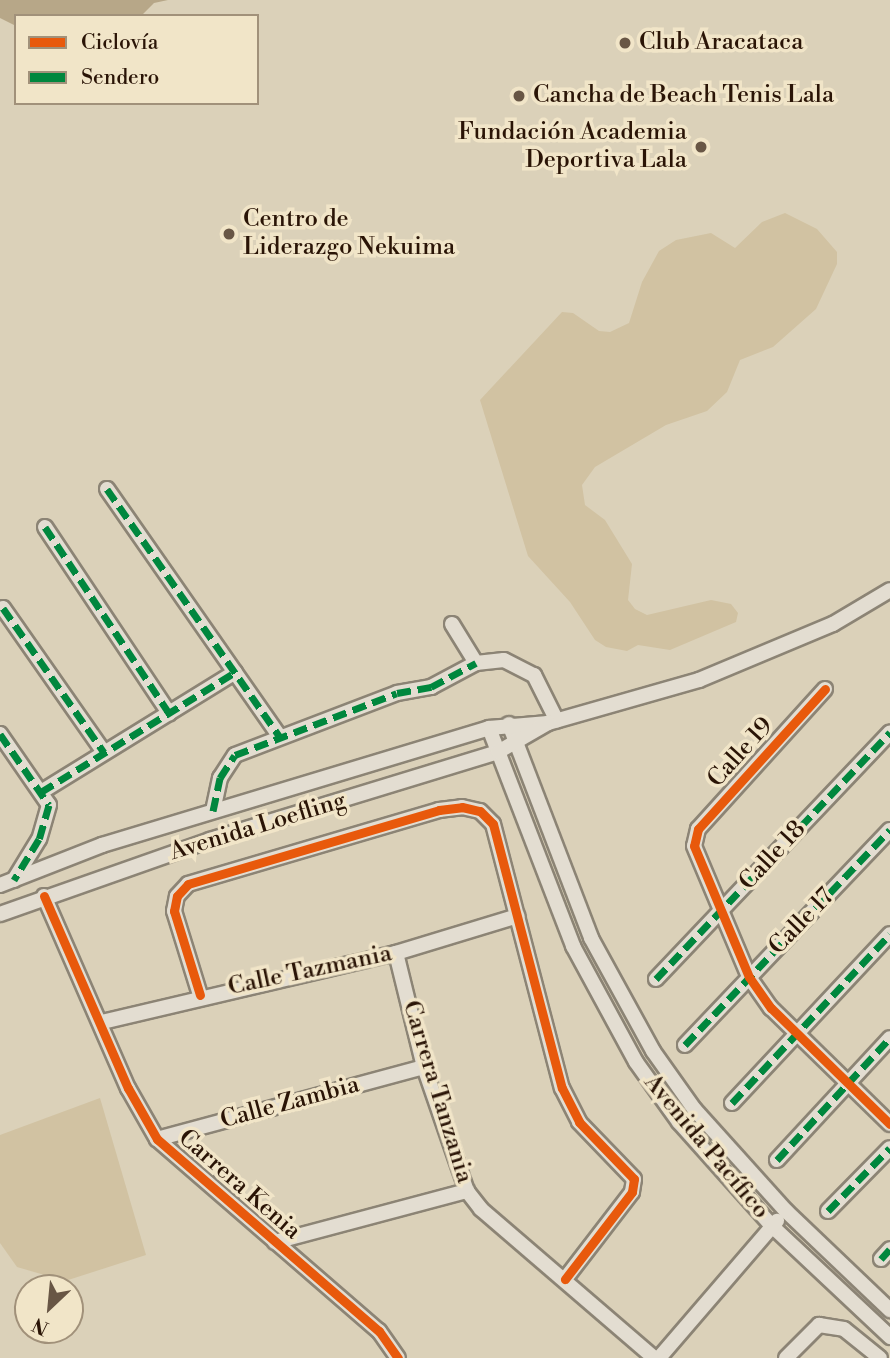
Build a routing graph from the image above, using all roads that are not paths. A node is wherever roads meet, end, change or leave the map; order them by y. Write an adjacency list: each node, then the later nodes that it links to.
1 (107, 489): 7 (street)
2 (45, 527): 9 (street)
3 (890, 590): 10 (street)
4 (3, 608): 17 (street)
5 (452, 624): 6 (street)
6 (477, 663): 10 (street); 15 (street)
7 (235, 673): 9 (street); 15 (street)
8 (825, 689): 24 (street, Calle 19)
9 (169, 713): 17 (street)
10 (552, 722): 11 (street, Avenida Loefling); 16 (street, Avenida Loefling)
11 (509, 724): 12 (street, Avenida Loefling); 16 (street, Avenida Pacífico)
12 (489, 728): 18 (street, Avenida Pacífico); 20 (street, Avenida Loefling)
13 (890, 732): 24 (street, Calle 18)
14 (0, 734): 19 (street)
15 (280, 737): 20 (street)
16 (518, 744): 18 (street, Avenida Loefling); 44 (street, Avenida Pacífico)
17 (104, 752): 19 (street)
18 (498, 752): 23 (street, Avenida Loefling); 46 (street, Avenida Pacífico)
19 (41, 792): 22 (street)
20 (213, 811): 22 (street, Avenida Loefling)
21 (890, 830): 29 (street, Calle 17)
22 (7, 882)
23 (44, 896): 25 (street, Avenida Loefling); 32 (street, Carrera Kenia)
24 (720, 912): 29 (street); 30 (street, Calle 18)
25 (0, 914)
26 (518, 916): 28 (street, Calle Tazmania); 31 (street); 48 (street)
27 (890, 934): 33 (street)
28 (396, 953): 31 (street, Calle Tazmania); 36 (street, Carrera Tanzania)
29 (749, 976): 33 (street); 35 (street, Calle 17)
30 (656, 979)
31 (200, 995): 32 (street, Calle Tazmania)
32 (102, 1022): 40 (street, Carrera Kenia)
33 (796, 1033): 37 (street); 38 (street)
34 (890, 1038): 37 (street)
35 (685, 1045)
36 (424, 1067): 40 (street, Calle Zambia); 43 (street, Carrera Tanzania)
37 (848, 1083): 39 (street); 42 (street)
38 (732, 1103)
39 (890, 1124)
40 (157, 1139): 47 (street, Carrera Kenia)
41 (890, 1148): 45 (street)
42 (777, 1160)
43 (467, 1191): 47 (street); 48 (street, Carrera Tanzania)
44 (786, 1211): 46 (street); 49 (street, Avenida Pacífico)
45 (828, 1211)
46 (773, 1227): 50 (street, Avenida Pacífico); 52 (street)
47 (275, 1242): 51 (street, Carrera Kenia)
48 (565, 1279): 52 (street, Carrera Tanzania)
49 (890, 1310)
50 (890, 1337)
51 (398, 1358)
52 (657, 1358)
53 (786, 1358): 54 (street)
54 (880, 1358)

